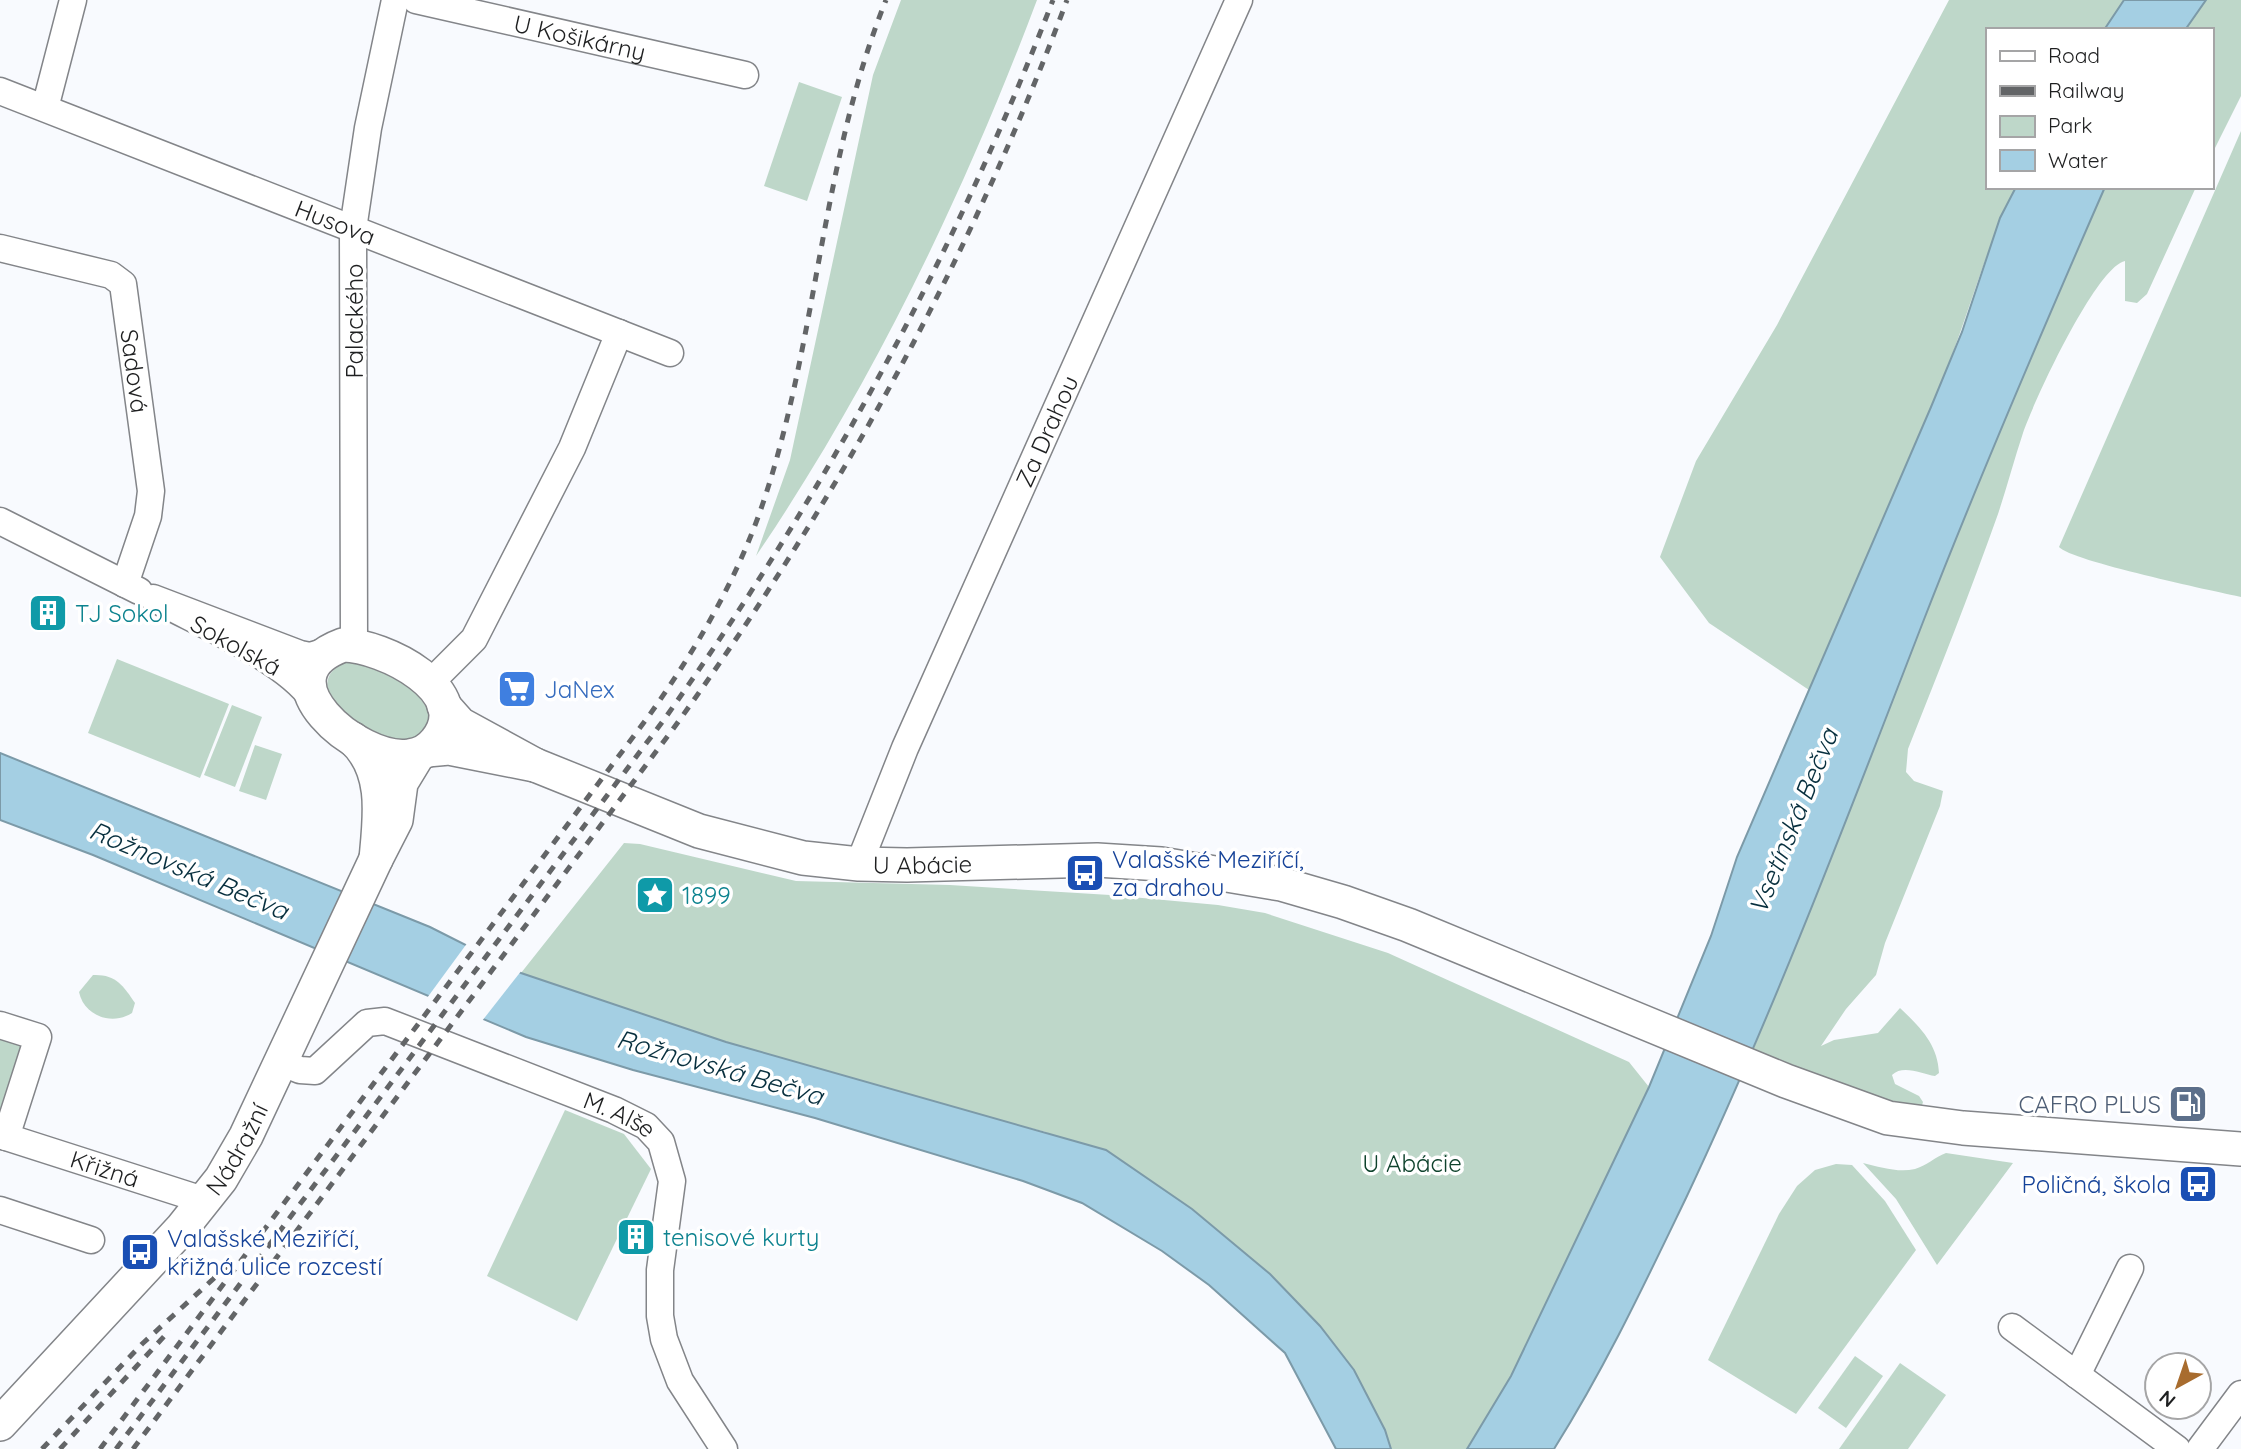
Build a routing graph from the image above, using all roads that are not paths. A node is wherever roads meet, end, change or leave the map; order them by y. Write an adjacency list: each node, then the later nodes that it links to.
1 (74, 0): 7 (street)
2 (396, 0): 8 (street, Palackého)
3 (416, 0): 5 (street, U Košikárny)
4 (1239, 0): 22 (street, Za Drahou)
5 (745, 75)
6 (3, 101): 7 (street, Husova)
7 (45, 108): 8 (street, Husova)
8 (353, 229): 10 (street, Husova); 15 (street, Palackého)
9 (0, 248): 13 (street, Sadová)
10 (619, 333): 11 (street, Husova); 16 (street)
11 (670, 353)
12 (0, 521): 13 (street, Sokolská)
13 (125, 584): 14 (street, Sokolská)
14 (153, 598): 15 (street, Sokolská); 17 (street, Sokolská)
15 (342, 648): 16 (main road, Sokolská); 17 (main road, Sokolská)
16 (437, 695): 19 (main road); 20 (main road, Sokolská)
17 (313, 700): 18 (main road, Sokolská)
18 (353, 739): 19 (main road, Sokolská); 23 (main road, Nádražní)
19 (422, 753): 20 (main road, Sokolská); 23 (main road, Nádražní)
20 (534, 765): 21 (main road, Sokolská)
21 (673, 821): 22 (main road, U Abácie)
22 (859, 864): 27 (main road, U Abácie)
23 (373, 866): 25 (main road, Nádražní)
24 (0, 1025): 26 (street, Křižná)
25 (280, 1062): 28 (main road, Nádražní); 36 (street, M. Alše)
26 (3, 1136): 28 (street, Křižná)
27 (2241, 1149)
28 (205, 1200): 35 (main road, Nádražní)
29 (0, 1210): 30 (street)
30 (91, 1240)
31 (2130, 1268): 33 (street)
32 (2012, 1327): 33 (street)
33 (2077, 1375): 37 (street)
34 (2241, 1394): 38 (street)
35 (0, 1424)
36 (724, 1449)
37 (2177, 1449)
38 (2200, 1449)

